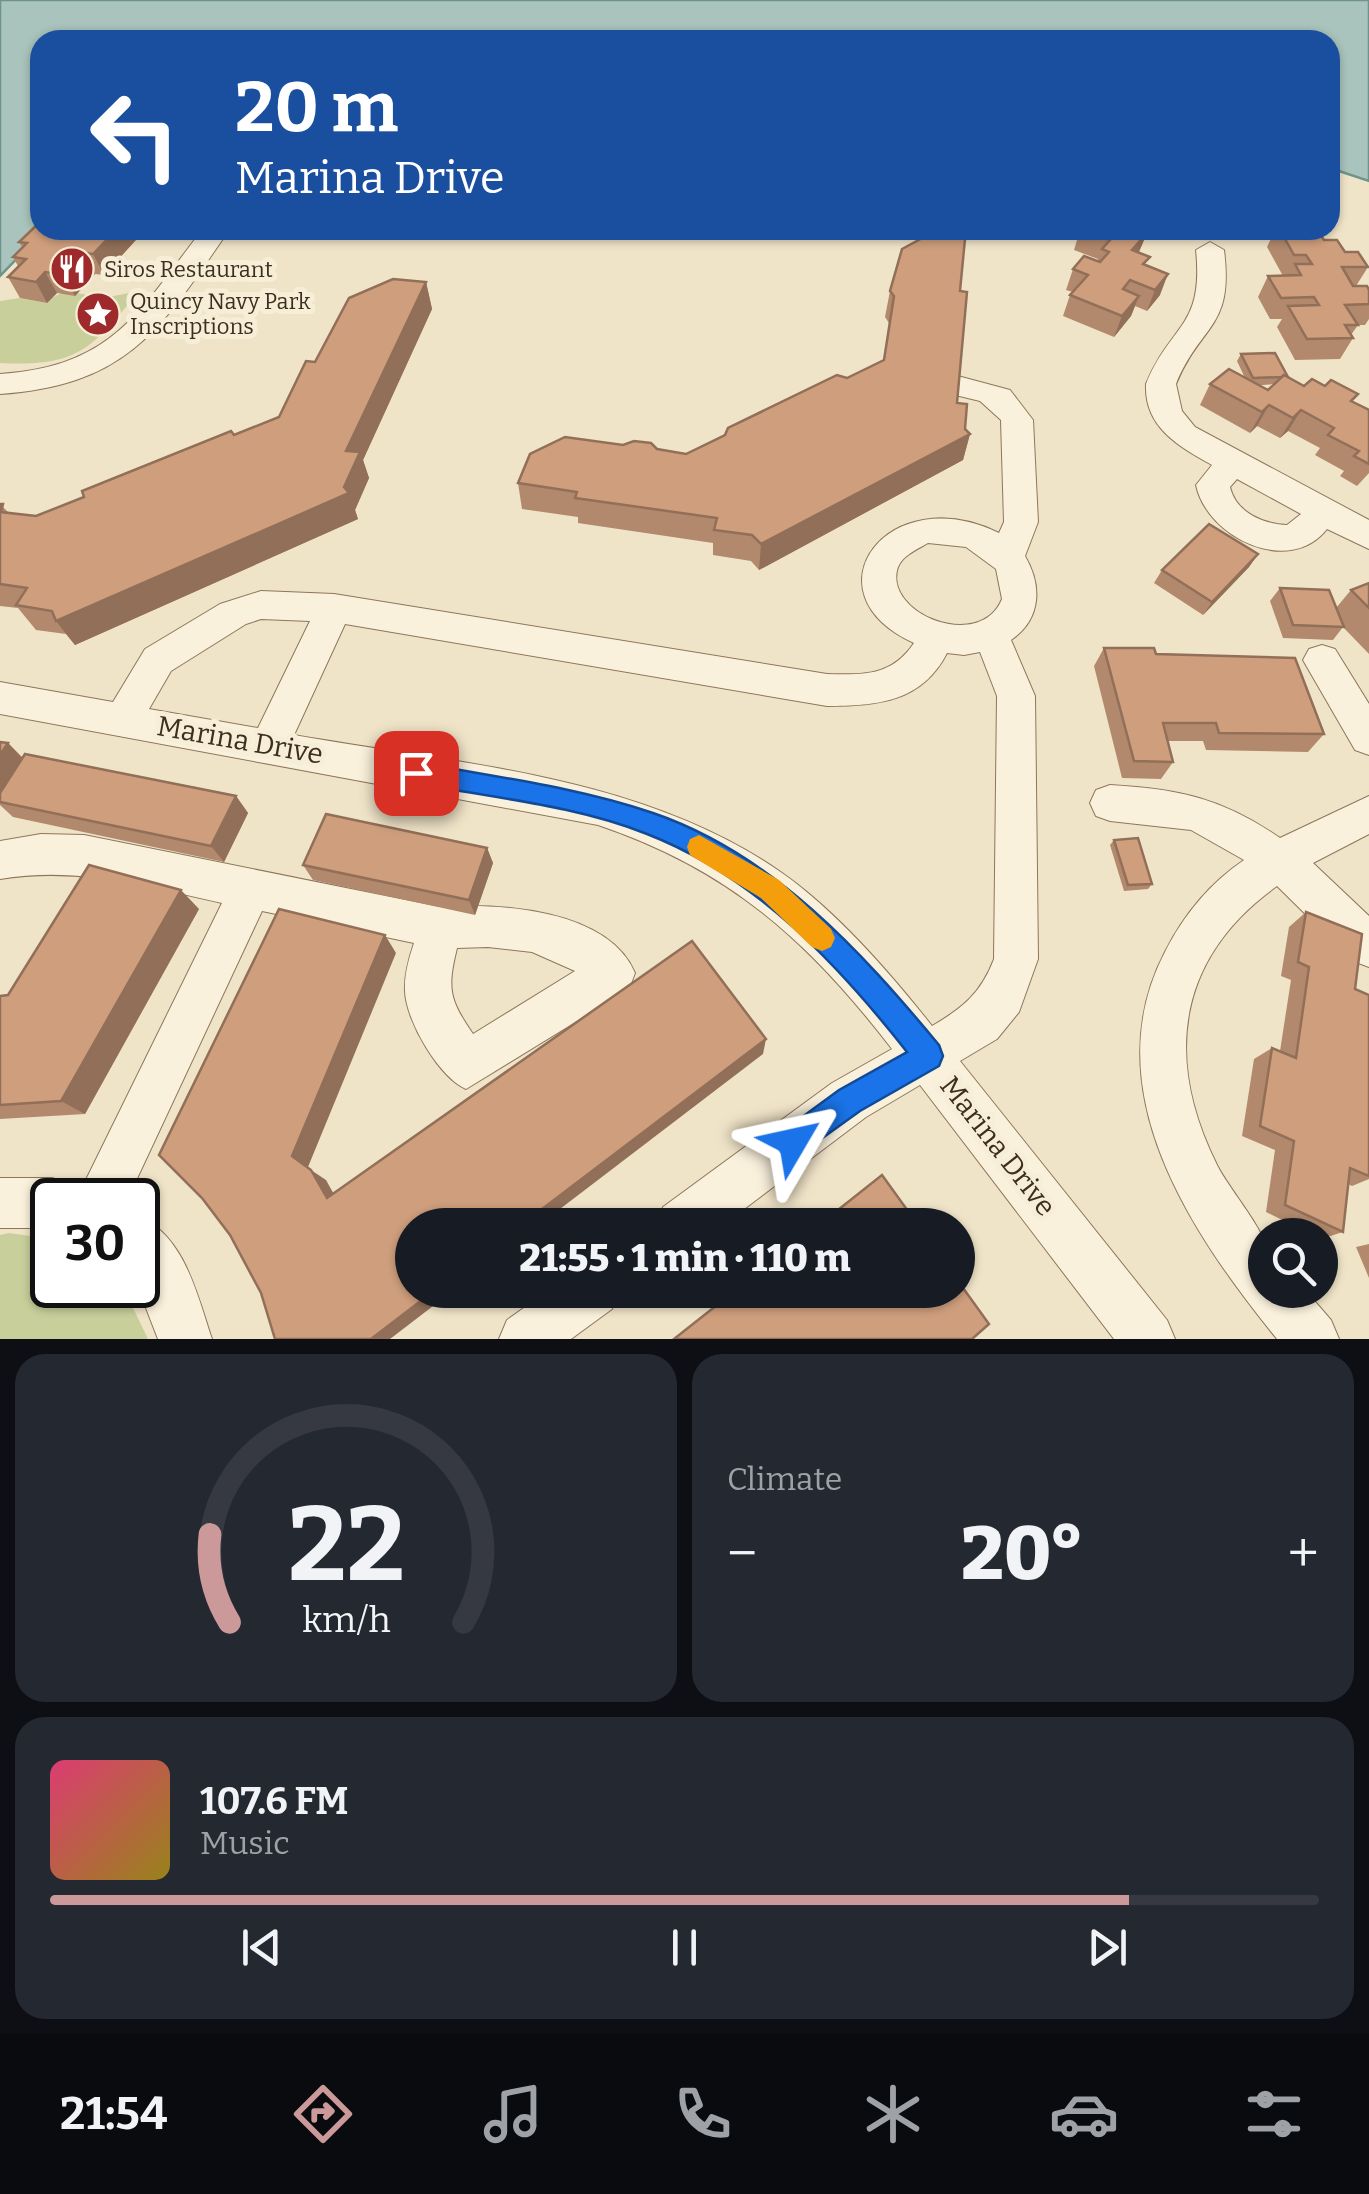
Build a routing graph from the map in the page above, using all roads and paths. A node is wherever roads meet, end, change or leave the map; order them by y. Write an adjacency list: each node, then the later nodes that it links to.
1 (208, 240): 3 (street)
2 (1210, 250): 5 (street)
3 (0, 384)
4 (954, 385): 8 (street)
5 (1232, 463): 6 (street); 6 (street)
6 (1322, 512): 7 (street)
7 (1369, 536)
8 (1007, 556): 10 (street); 11 (street)
9 (334, 608): 11 (street); 14 (street); 16 (street)
10 (989, 635): 11 (street); 24 (street)
11 (936, 637)
12 (1322, 660): 15 (street)
13 (0, 698): 14 (street, Marina Drive)
14 (123, 718): 16 (street, Marina Drive)
15 (1369, 738)
16 (270, 745): 24 (street, Marina Drive)
17 (1110, 802): 20 (street)
18 (1369, 814): 20 (street)
19 (0, 860): 21 (street)
20 (1278, 861): 23 (street); 29 (street)
21 (252, 887): 22 (street); 25 (street)
22 (440, 928)
23 (1369, 946)
24 (928, 1056): 28 (street); 35 (street, Marina Drive)
25 (112, 1178)
26 (0, 1203): 27 (street)
27 (30, 1203)
28 (703, 1208)
29 (1248, 1262)
30 (160, 1273): 33 (street)
31 (568, 1308): 34 (street)
32 (1286, 1308): 36 (street)
33 (185, 1339)
34 (526, 1339)
35 (1148, 1339)
36 (1312, 1339)

